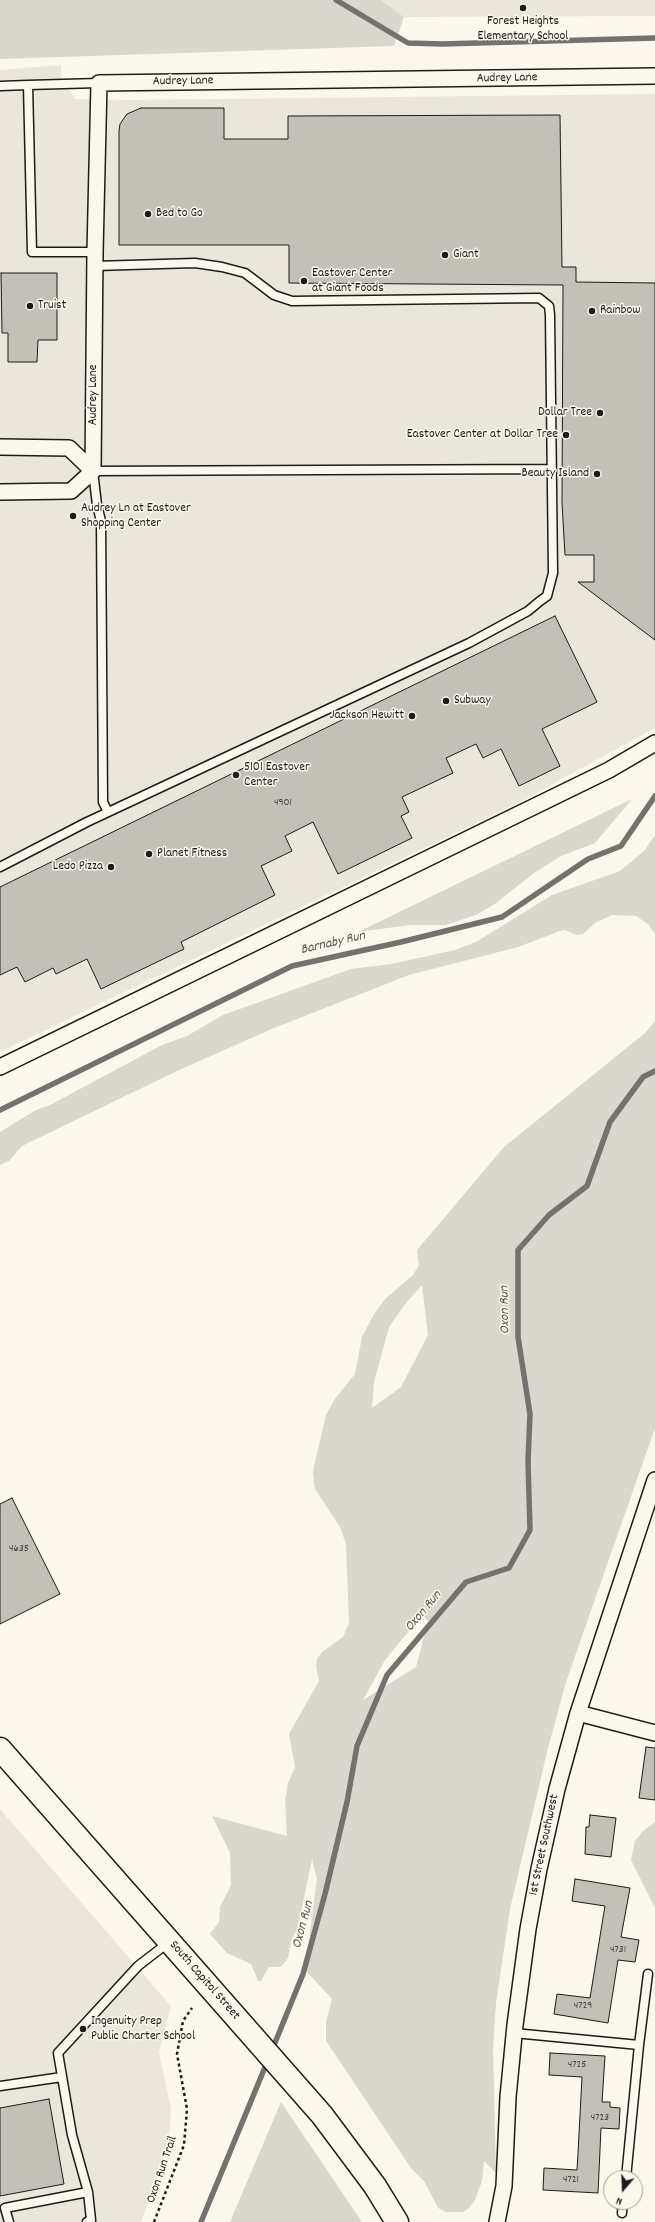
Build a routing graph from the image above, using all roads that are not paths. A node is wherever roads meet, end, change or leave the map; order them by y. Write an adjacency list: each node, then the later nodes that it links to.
1 (655, 76): 2 (street, Audrey Lane)
2 (99, 83): 3 (lane); 5 (street, Audrey Lane)
3 (28, 85): 4 (lane); 5 (lane)
4 (0, 86)
5 (95, 259): 7 (lane); 8 (street, Audrey Lane)
6 (0, 447): 8 (street)
7 (552, 469): 8 (lane); 11 (lane)
8 (93, 471): 9 (street); 11 (lane)
9 (0, 492)
10 (655, 742): 13 (street)
11 (108, 812): 12 (lane)
12 (0, 867)
13 (0, 1067)
14 (655, 1480): 15 (street, 1st Street Southwest)
15 (578, 1713): 16 (street); 20 (street, 1st Street Southwest)
16 (655, 1733)
17 (0, 1749): 18 (main road, South Capitol Street)
18 (170, 1942): 22 (lane); 30 (main road, South Capitol Street)
19 (648, 1974): 21 (lane)
20 (514, 2033): 21 (lane); 31 (street, 1st Street Southwest)
21 (639, 2045): 24 (lane)
22 (62, 2077): 23 (lane); 25 (lane)
23 (0, 2086)
24 (627, 2170)
25 (88, 2192): 28 (lane); 29 (lane)
26 (622, 2210): 27 (lane)
27 (622, 2213)
28 (9, 2222)
29 (87, 2222)
30 (397, 2222)
31 (497, 2222)

